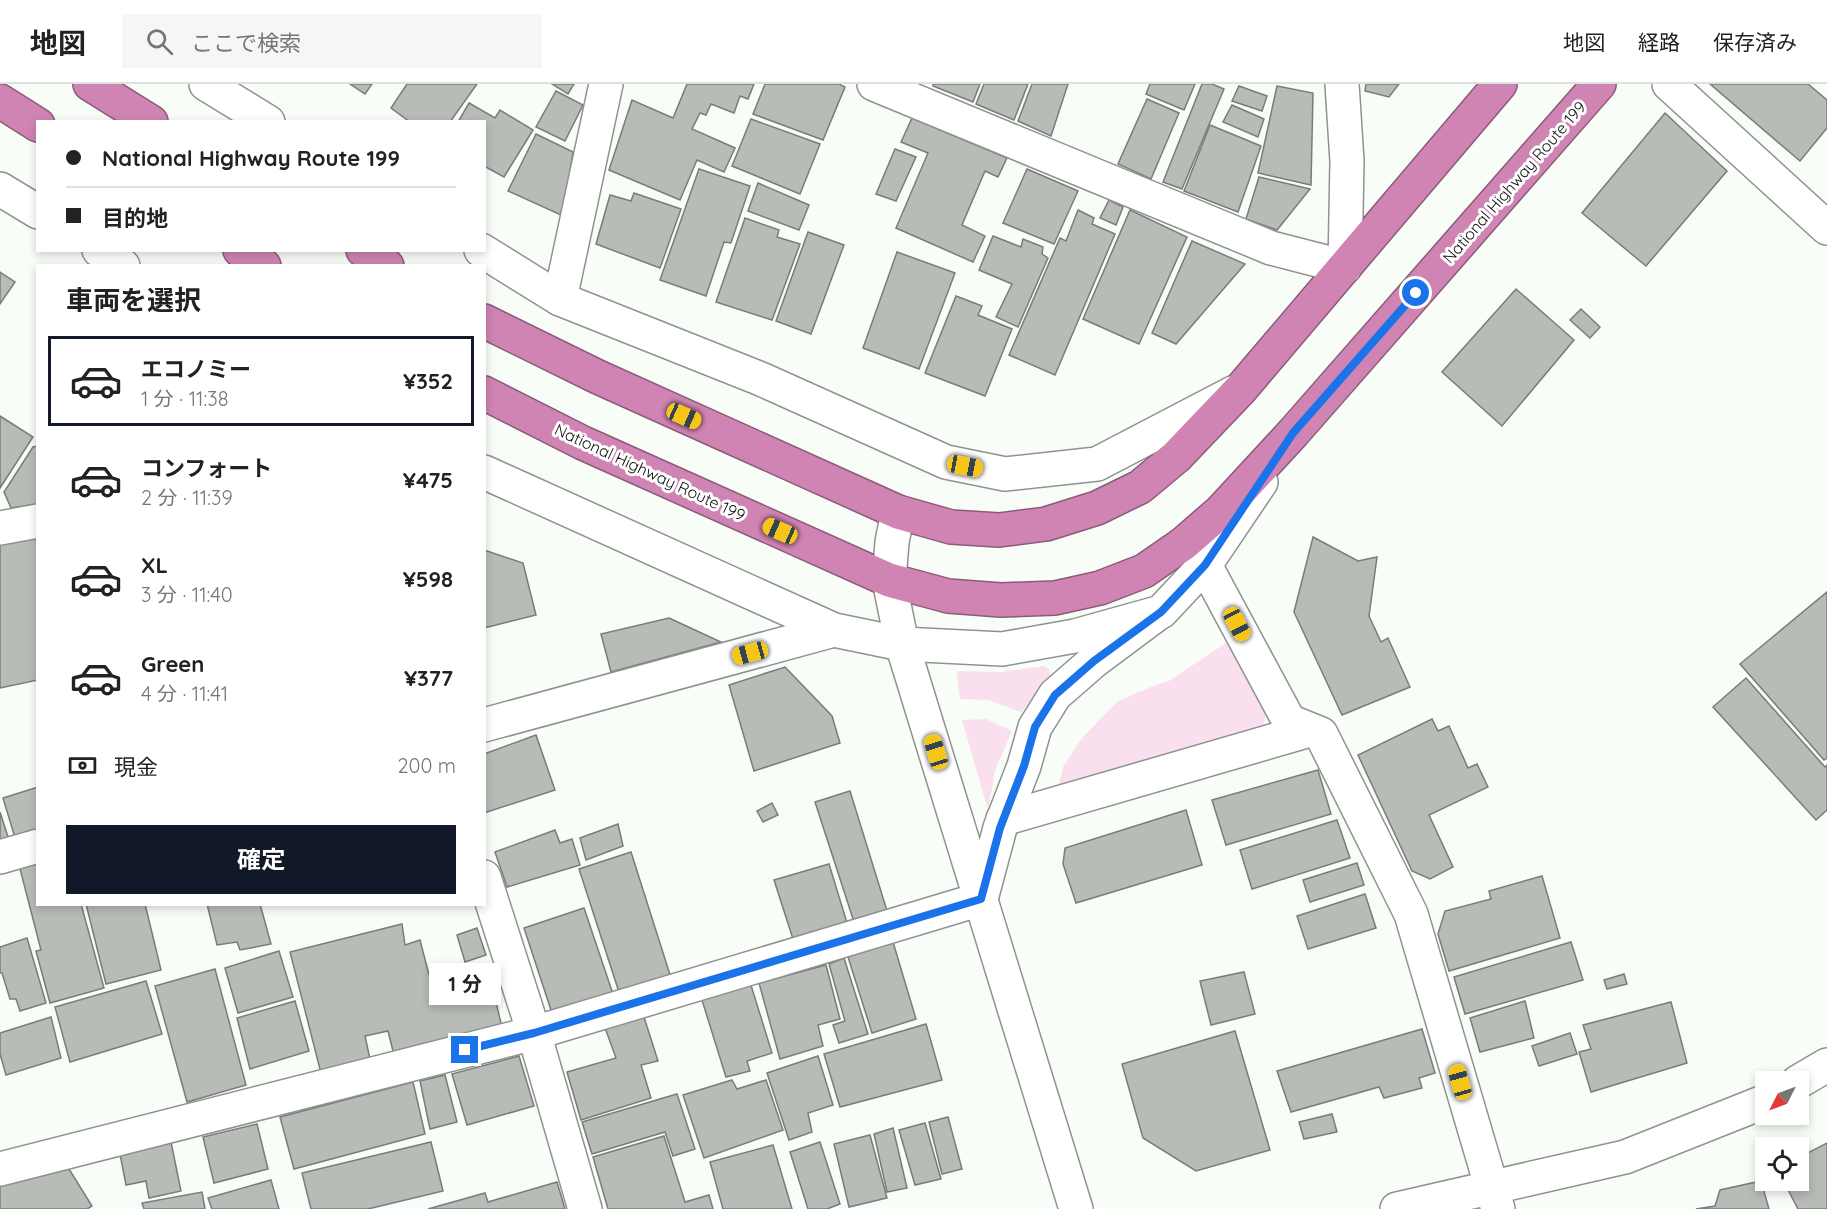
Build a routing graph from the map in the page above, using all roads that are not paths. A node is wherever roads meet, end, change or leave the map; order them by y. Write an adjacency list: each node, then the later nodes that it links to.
1 (90, 84): 10 (highway)
2 (206, 84): 11 (street)
3 (606, 84): 22 (street)
4 (874, 84): 21 (street)
5 (1342, 84): 21 (street)
6 (1500, 84): 21 (highway)
7 (1599, 84): 26 (highway, National Highway Route 199)
8 (1669, 84): 15 (street)
9 (0, 101): 12 (highway)
10 (148, 120)
11 (265, 120)
12 (36, 124)
13 (0, 189): 14 (street)
14 (36, 211)
15 (1827, 228)
16 (102, 252): 19 (street)
17 (366, 252): 20 (highway)
18 (484, 252): 22 (street)
19 (120, 264)
20 (384, 264)
21 (1345, 267): 24 (highway)
22 (560, 299): 24 (street)
23 (486, 322): 28 (highway)
24 (1240, 390): 28 (highway)
25 (486, 394): 32 (highway, National Highway Route 199)
26 (1293, 433): 31 (street); 32 (highway, National Highway Route 199)
27 (486, 473): 34 (street)
28 (898, 512): 32 (street)
29 (36, 521): 30 (street)
30 (0, 528)
31 (1205, 565): 33 (street); 37 (street)
32 (890, 580): 35 (street)
33 (1161, 612): 35 (street); 38 (street)
34 (834, 630): 35 (street); 36 (street)
35 (902, 644): 42 (street)
36 (486, 724)
37 (1310, 730): 38 (street); 48 (street)
38 (1003, 819): 42 (street)
39 (36, 847): 40 (street)
40 (0, 857)
41 (486, 883): 43 (street)
42 (981, 899): 43 (street); 50 (street)
43 (534, 1033): 47 (street); 49 (street)
44 (1827, 1065): 45 (street)
45 (1809, 1076)
46 (1755, 1105): 48 (street)
47 (0, 1169)
48 (1494, 1198): 51 (street)
49 (585, 1209)
50 (1076, 1209)
51 (1397, 1209)

